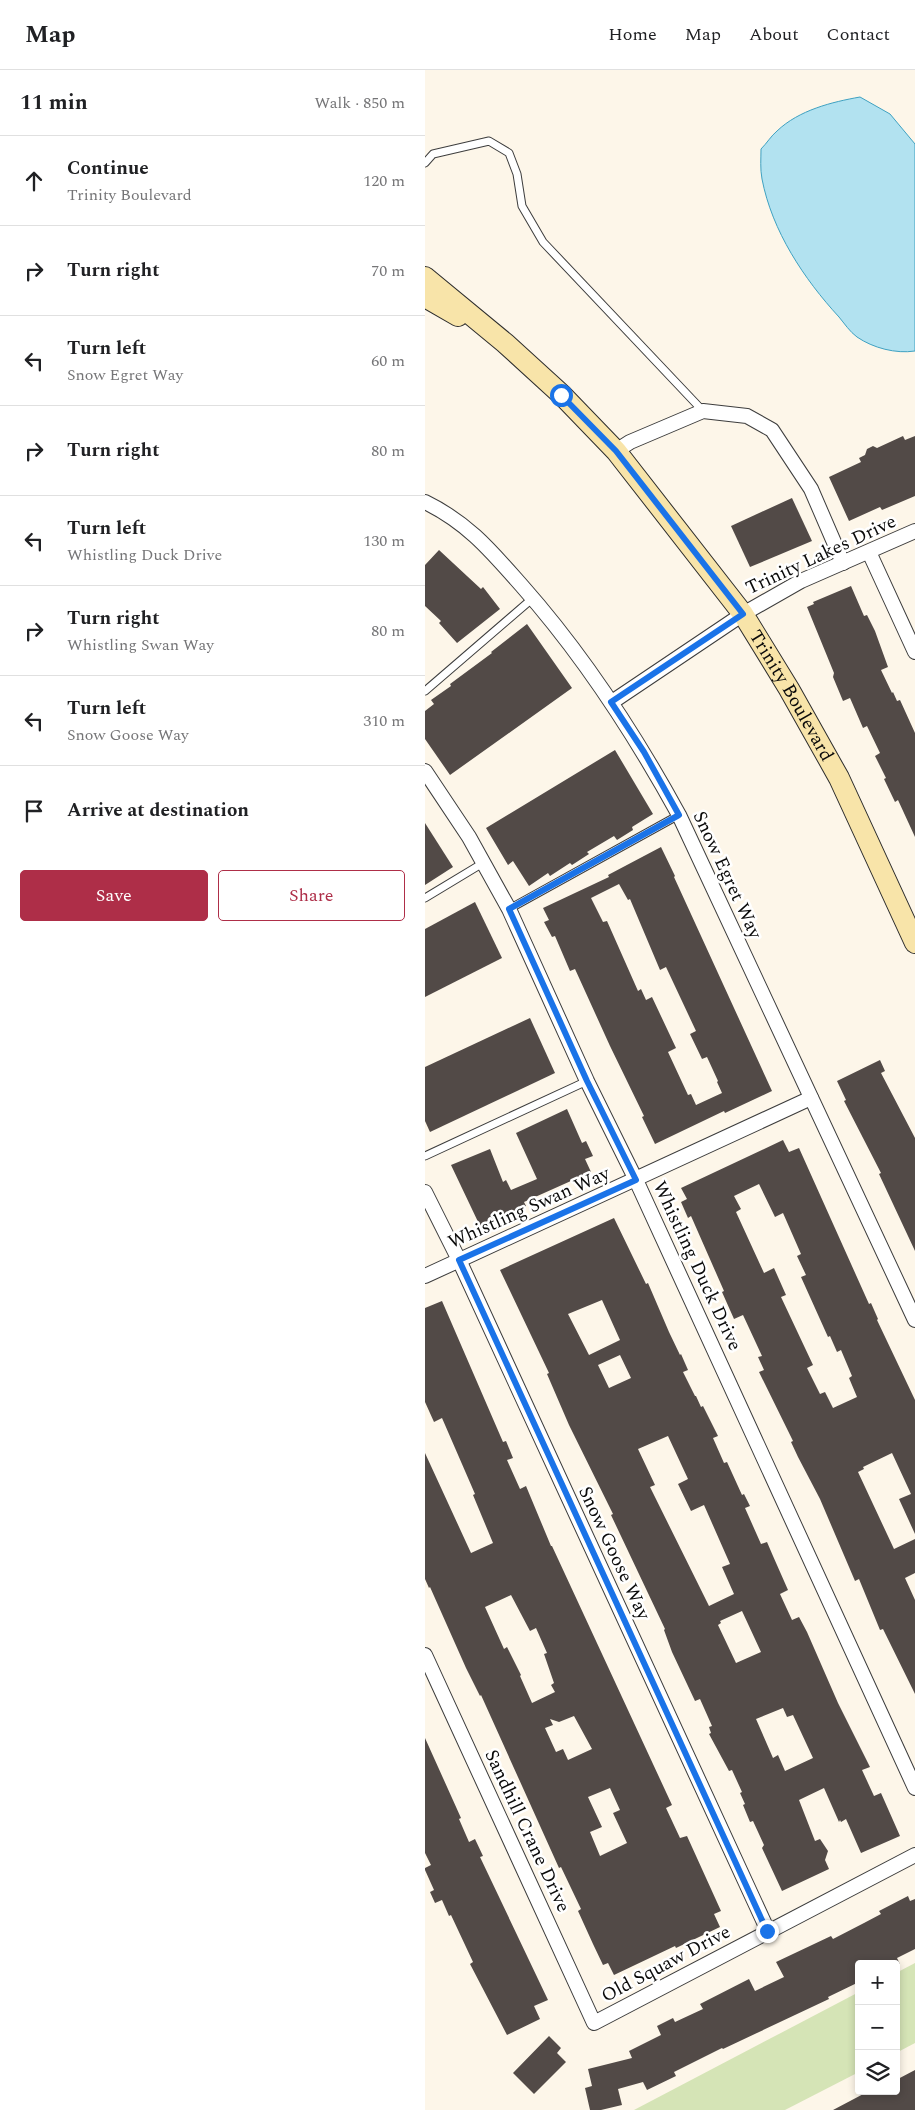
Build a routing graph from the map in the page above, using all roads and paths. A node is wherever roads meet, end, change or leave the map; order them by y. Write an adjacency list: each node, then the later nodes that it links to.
1 (425, 163): 5 (lane)
2 (425, 277): 4 (main road, Trinity Boulevard)
3 (425, 297): 4 (main road, Trinity Boulevard)
4 (505, 343): 6 (main road, Trinity Boulevard)
5 (703, 411): 6 (street); 10 (street)
6 (616, 451): 12 (main road, Trinity Boulevard)
7 (425, 502): 11 (street, Snow Egret Way)
8 (915, 531): 9 (street, Trinity Lakes Drive)
9 (869, 552): 10 (street, Trinity Lakes Drive); 13 (street)
10 (843, 563): 12 (street, Trinity Lakes Drive)
11 (533, 598): 14 (lane); 15 (street, Snow Egret Way)
12 (743, 614): 15 (street, Trinity Lakes Drive); 21 (main road, Trinity Boulevard)
13 (915, 652)
14 (425, 691)
15 (611, 702): 17 (street, Snow Egret Way)
16 (425, 771): 18 (street, Whistling Duck Drive)
17 (679, 815): 20 (lane); 23 (street, Snow Egret Way)
18 (483, 863): 19 (lane); 20 (street, Whistling Duck Drive)
19 (425, 898)
20 (509, 909): 22 (street, Whistling Duck Drive)
21 (915, 943)
22 (587, 1081): 24 (lane); 25 (street, Whistling Duck Drive)
23 (811, 1098): 25 (street, Whistling Swan Way); 29 (street, Snow Egret Way)
24 (425, 1156)
25 (636, 1180): 27 (street, Whistling Swan Way); 31 (street, Whistling Duck Drive)
26 (425, 1192): 27 (street, Snow Goose Way)
27 (459, 1260): 28 (street, Whistling Swan Way); 33 (street, Snow Goose Way)
28 (425, 1276)
29 (915, 1320)
30 (425, 1655): 34 (street, Sandhill Crane Drive)
31 (915, 1788)
32 (915, 1855): 33 (street, Old Squaw Drive)
33 (767, 1931): 34 (street, Old Squaw Drive)
34 (594, 2023)

